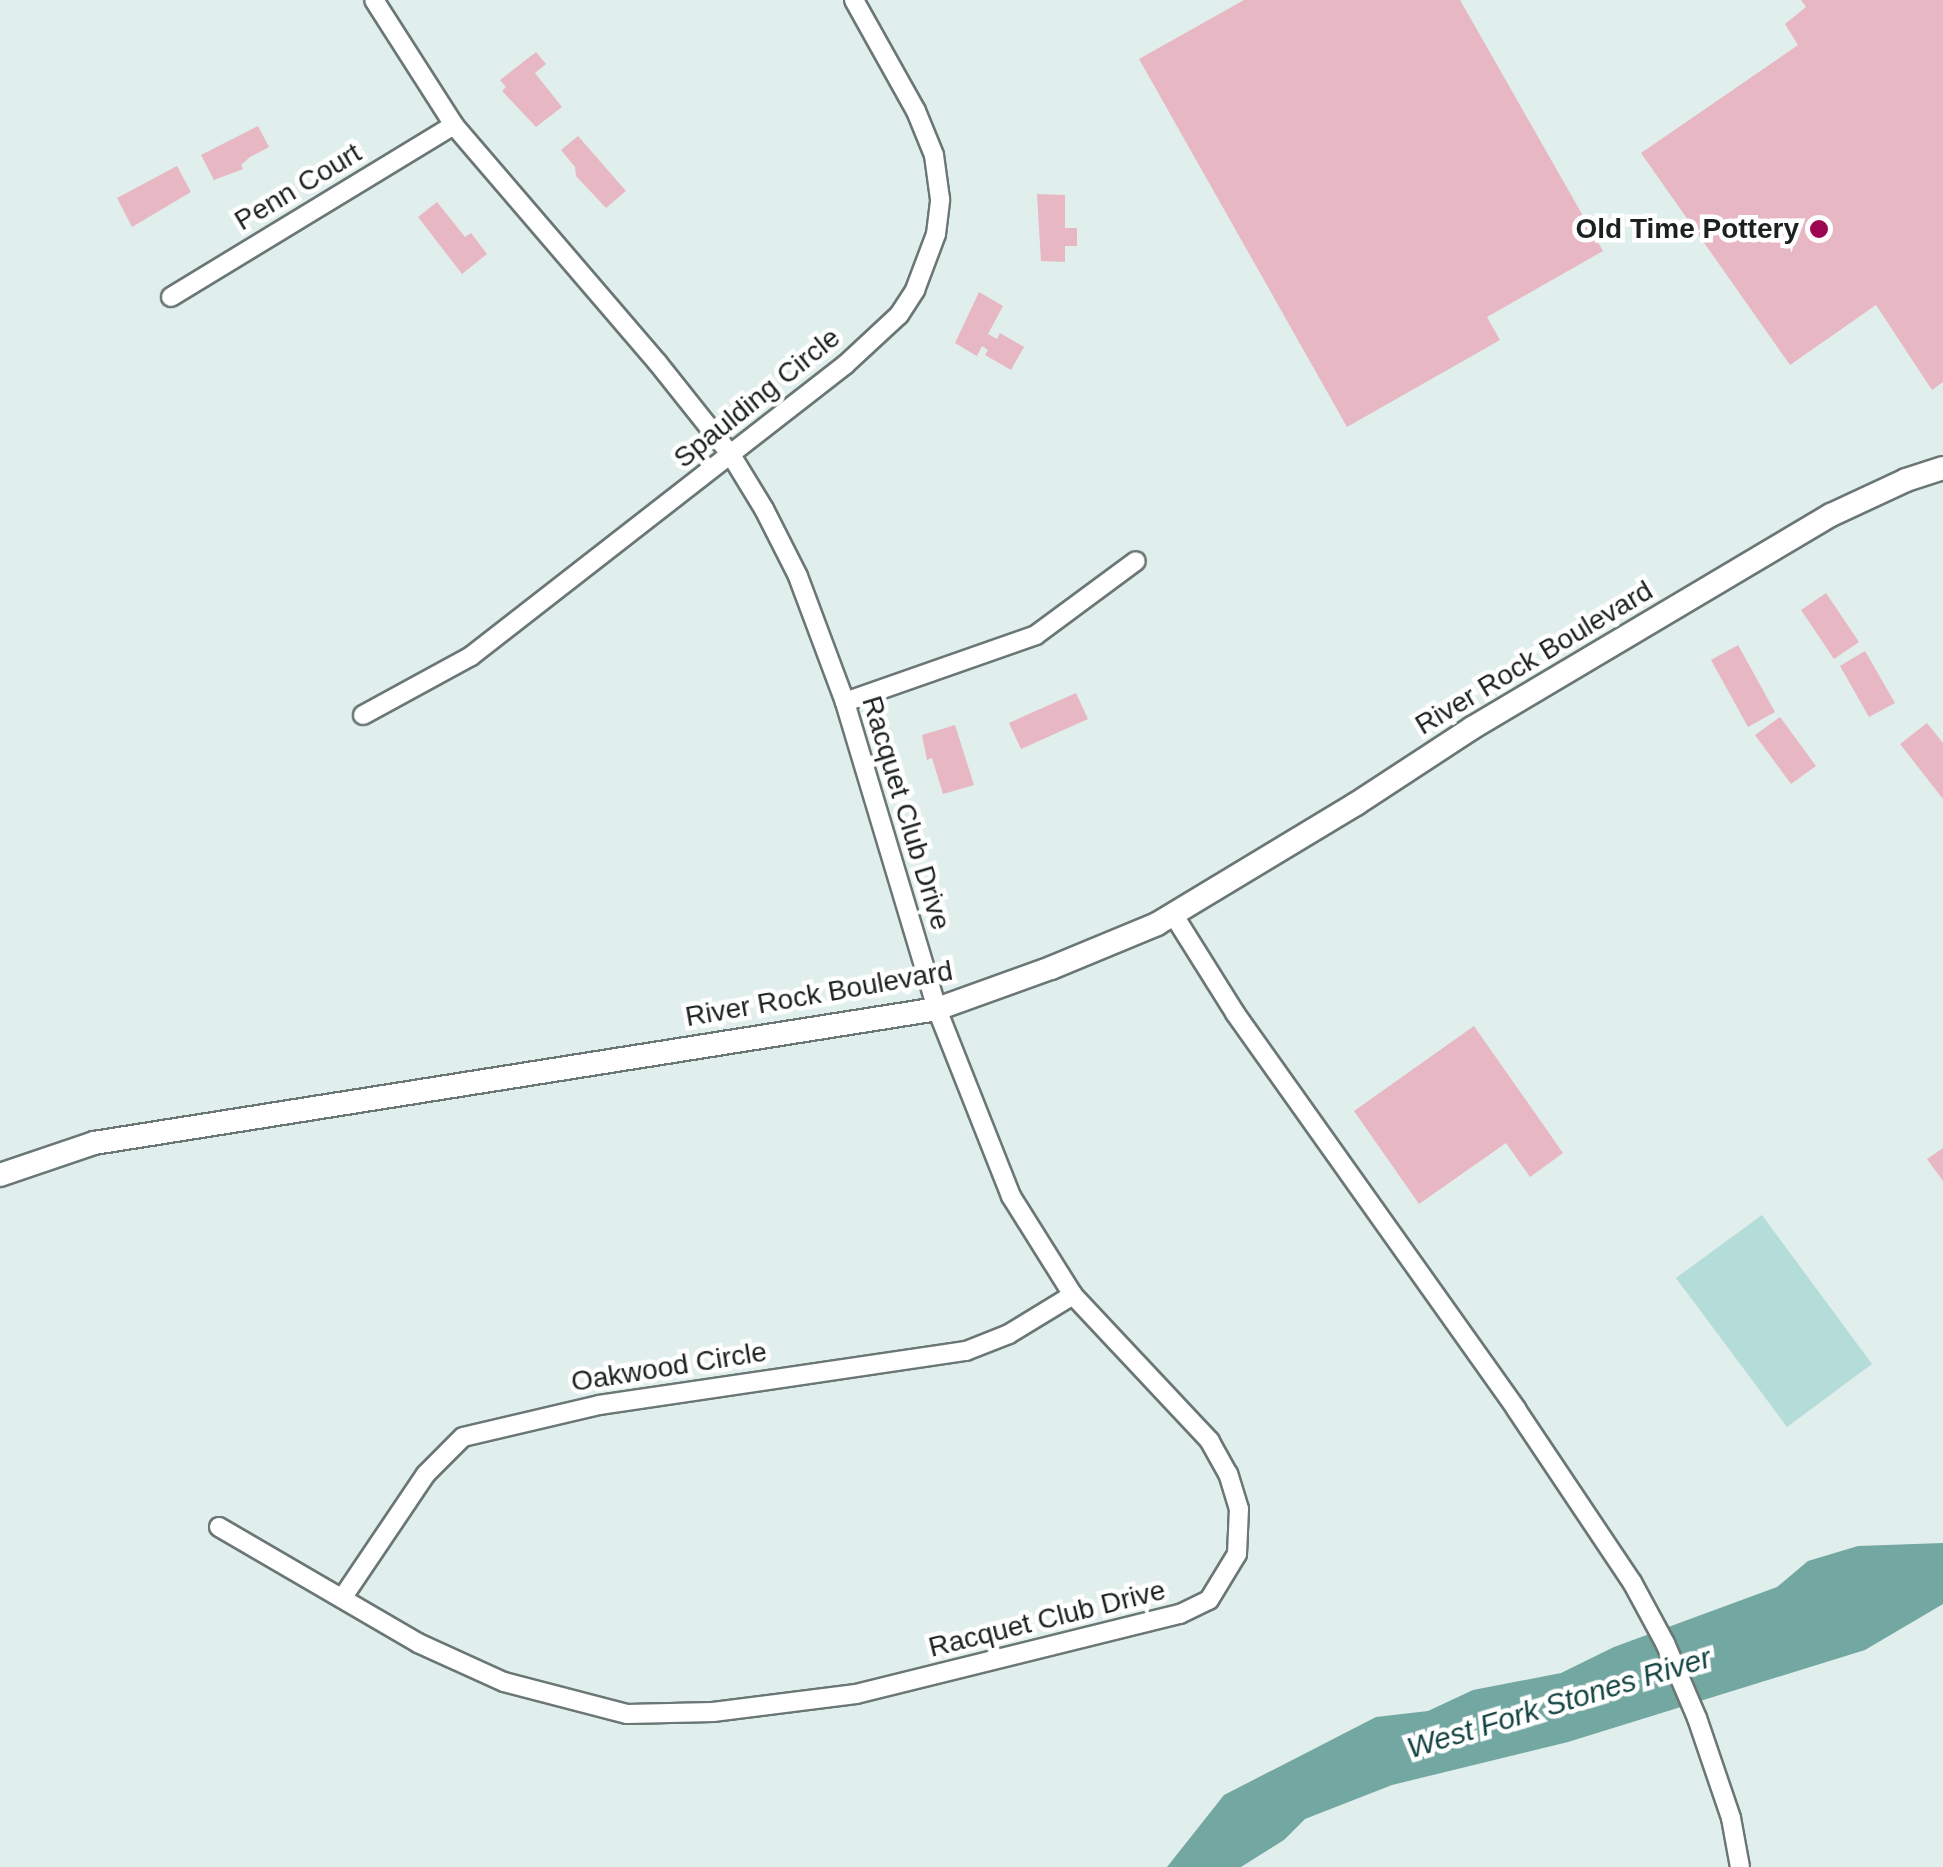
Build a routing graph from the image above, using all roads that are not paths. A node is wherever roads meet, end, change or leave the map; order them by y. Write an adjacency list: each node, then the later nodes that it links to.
1 (374, 0): 3 (street, Racquet Club Drive)
2 (854, 0): 5 (street, Spaulding Circle)
3 (454, 125): 4 (street, Penn Court); 5 (street, Racquet Club Drive)
4 (171, 296)
5 (731, 455): 8 (street, Racquet Club Drive); 9 (street, Spaulding Circle)
6 (1943, 468): 10 (street, River Rock Boulevard)
7 (1136, 561): 8 (street)
8 (845, 702): 11 (street, Racquet Club Drive)
9 (363, 715)
10 (1172, 914): 11 (street, River Rock Boulevard); 16 (street)
11 (937, 1009): 12 (street, River Rock Boulevard); 13 (street, Racquet Club Drive)
12 (0, 1175)
13 (1074, 1296): 15 (street, Oakwood Circle); 15 (street, Racquet Club Drive)
14 (219, 1528): 15 (street, Racquet Club Drive)
15 (343, 1596)
16 (1740, 1867)

